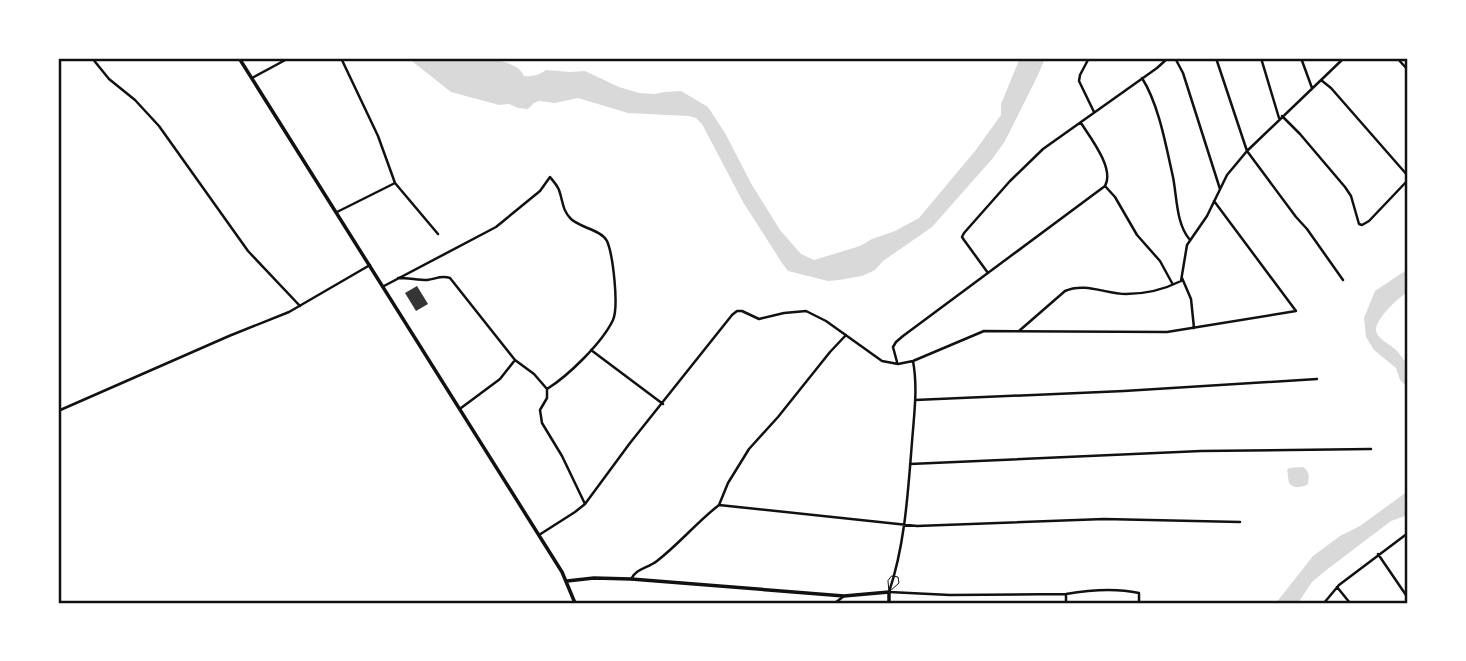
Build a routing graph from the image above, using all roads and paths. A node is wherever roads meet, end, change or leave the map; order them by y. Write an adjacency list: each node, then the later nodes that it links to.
1 (92, 58): 37 (street)
2 (239, 58): 14 (main road)
3 (289, 58): 14 (street)
4 (341, 58): 23 (street)
5 (1089, 58): 18 (street)
6 (1168, 58): 15 (street)
7 (1175, 58): 25 (street)
8 (1216, 58): 21 (street)
9 (1261, 58): 19 (street)
10 (1301, 58): 17 (street)
11 (1344, 58): 16 (street)
12 (1396, 58): 13 (street)
13 (1408, 69)
14 (253, 78): 27 (main road)
15 (1142, 78): 18 (street); 29 (street)
16 (1321, 79): 17 (street); 22 (street)
17 (1312, 88): 19 (street)
18 (1094, 112): 20 (street)
19 (1281, 118): 21 (street); 22 (street)
20 (1081, 123): 24 (street); 31 (street)
21 (1247, 150): 25 (street); 34 (street)
22 (1408, 178)
23 (395, 183): 27 (street); 28 (street)
24 (1105, 186): 31 (street); 35 (street)
25 (1220, 189): 26 (street)
26 (1214, 201): 29 (street); 38 (street)
27 (337, 212): 30 (main road)
28 (438, 234)
29 (1190, 240): 32 (street)
30 (370, 265): 36 (main road); 37 (street)
31 (988, 273): 44 (street)
32 (1182, 278): 35 (street); 38 (street)
33 (396, 279): 36 (street); 41 (street); 42 (street)
34 (1343, 280)
35 (1173, 284): 39 (street)
36 (384, 286): 49 (main road)
37 (300, 306): 50 (street)
38 (1194, 328): 39 (street)
39 (1019, 331): 43 (street)
40 (847, 335): 44 (street); 48 (street); 54 (street)
41 (591, 350): 46 (street); 48 (street)
42 (515, 359): 46 (street); 49 (street)
43 (913, 361): 44 (street); 47 (street)
44 (898, 364)
45 (1317, 379): 47 (street)
46 (547, 389): 53 (street)
47 (915, 400): 52 (street)
48 (663, 404): 53 (street)
49 (460, 408): 58 (main road)
50 (58, 411)
51 (1371, 449): 52 (street)
52 (910, 464): 56 (street)
53 (585, 504): 58 (street)
54 (719, 505): 56 (street); 60 (street)
55 (1240, 522): 56 (street)
56 (903, 525): 63 (street)
57 (1408, 533): 59 (street)
58 (539, 535): 61 (main road)
59 (1378, 554): 62 (street); 66 (street)
60 (631, 579): 61 (main road); 65 (main road)
61 (567, 581): 67 (main road)
62 (1337, 587): 72 (street); 73 (street)
63 (889, 593): 64 (street); 65 (main road); 69 (main road)
64 (1066, 594): 70 (street); 71 (street)
65 (844, 596): 68 (street)
66 (1408, 598)
67 (575, 603)
68 (835, 603)
69 (889, 603)
70 (1066, 603)
71 (1139, 603)
72 (1324, 603)
73 (1350, 603)

